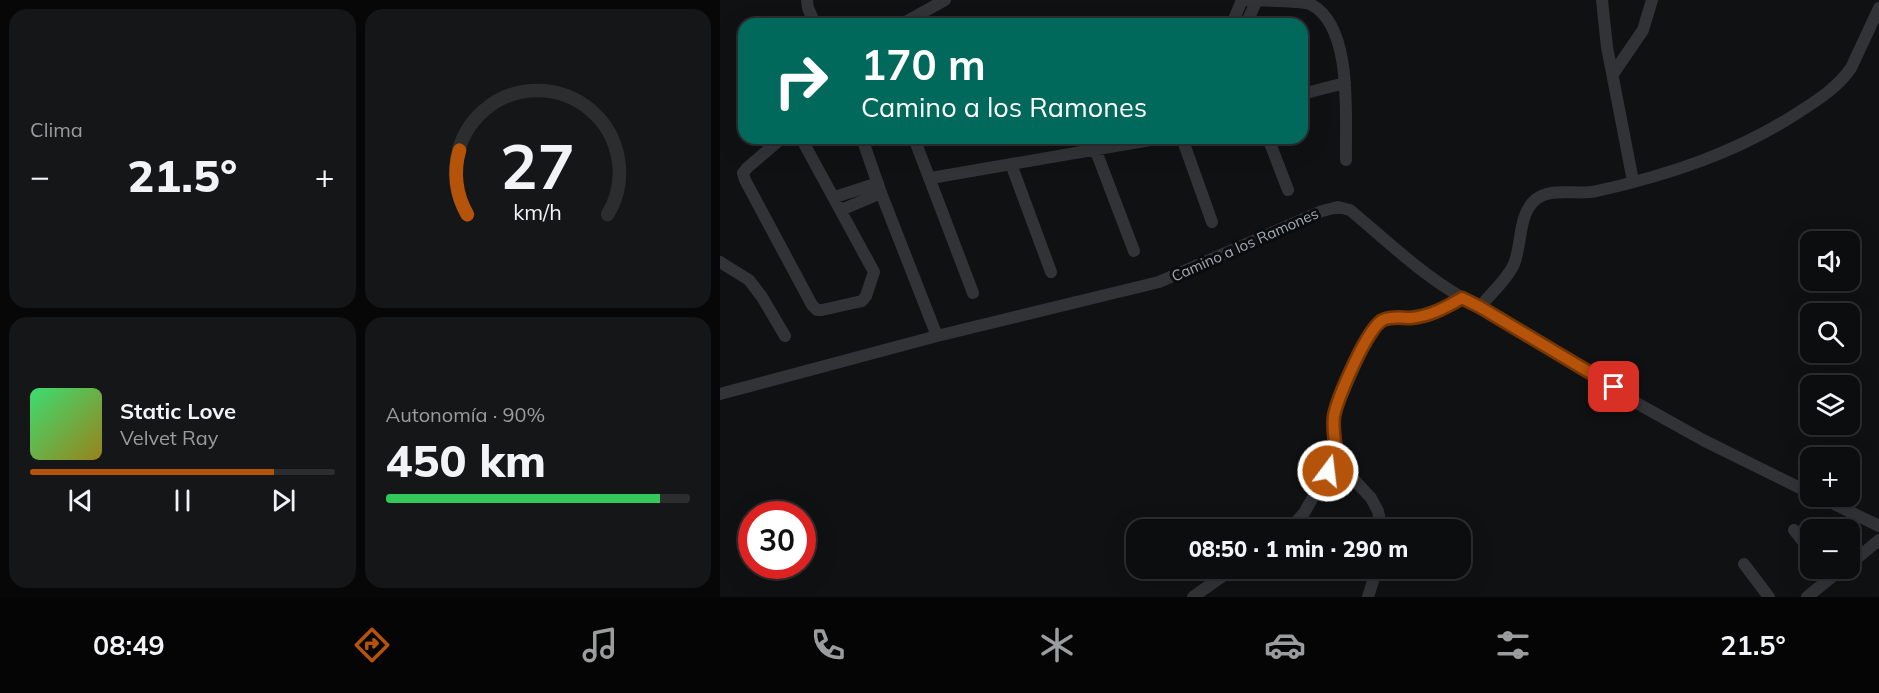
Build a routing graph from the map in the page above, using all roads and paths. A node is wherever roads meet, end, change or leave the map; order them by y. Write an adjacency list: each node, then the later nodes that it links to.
1 (807, 0): 8 (street)
2 (945, 0): 9 (street)
3 (1244, 0): 4 (street); 10 (street)
4 (1257, 0): 11 (street); 13 (street)
5 (1602, 0): 12 (street)
6 (1652, 0): 12 (street)
7 (1879, 8): 25 (street)
8 (812, 18)
9 (913, 18)
10 (1236, 18)
11 (1249, 18)
12 (1613, 74): 25 (street)
13 (1345, 83): 14 (street); 22 (street)
14 (1308, 92)
15 (775, 144): 29 (street)
16 (804, 144): 28 (street)
17 (864, 144): 26 (street)
18 (917, 144): 24 (street)
19 (1094, 144): 23 (street); 31 (street)
20 (1184, 144): 30 (street)
21 (1270, 144): 27 (street)
22 (1346, 160)
23 (1011, 164): 24 (street); 33 (street)
24 (931, 178): 34 (street)
25 (1633, 181): 36 (street)
26 (879, 188): 28 (street); 29 (street); 38 (street)
27 (1288, 190)
28 (835, 198): 29 (street)
29 (841, 210)
30 (1212, 222)
31 (1134, 251)
32 (720, 262): 37 (street)
33 (1051, 272)
34 (973, 292)
35 (1462, 298): 36 (street, Camino a los Ramones); 38 (street, Camino a los Ramones); 40 (street)
36 (1480, 307): 41 (street, Camino a los Ramones)
37 (785, 336)
38 (937, 336): 39 (street, Camino a los Ramones)
39 (720, 394)
40 (1338, 462): 43 (street); 44 (street)
41 (1800, 488)
42 (1840, 507): 45 (street)
43 (1299, 519)
44 (1380, 519)
45 (1879, 526)
46 (1794, 530): 47 (street)
47 (1800, 538)
48 (1879, 540): 49 (street)
49 (1860, 556)
50 (1744, 564): 56 (street)
51 (1218, 579): 54 (street)
52 (1374, 579): 55 (street)
53 (1824, 579): 57 (street)
54 (1193, 597)
55 (1368, 597)
56 (1769, 597)
57 (1807, 597)

